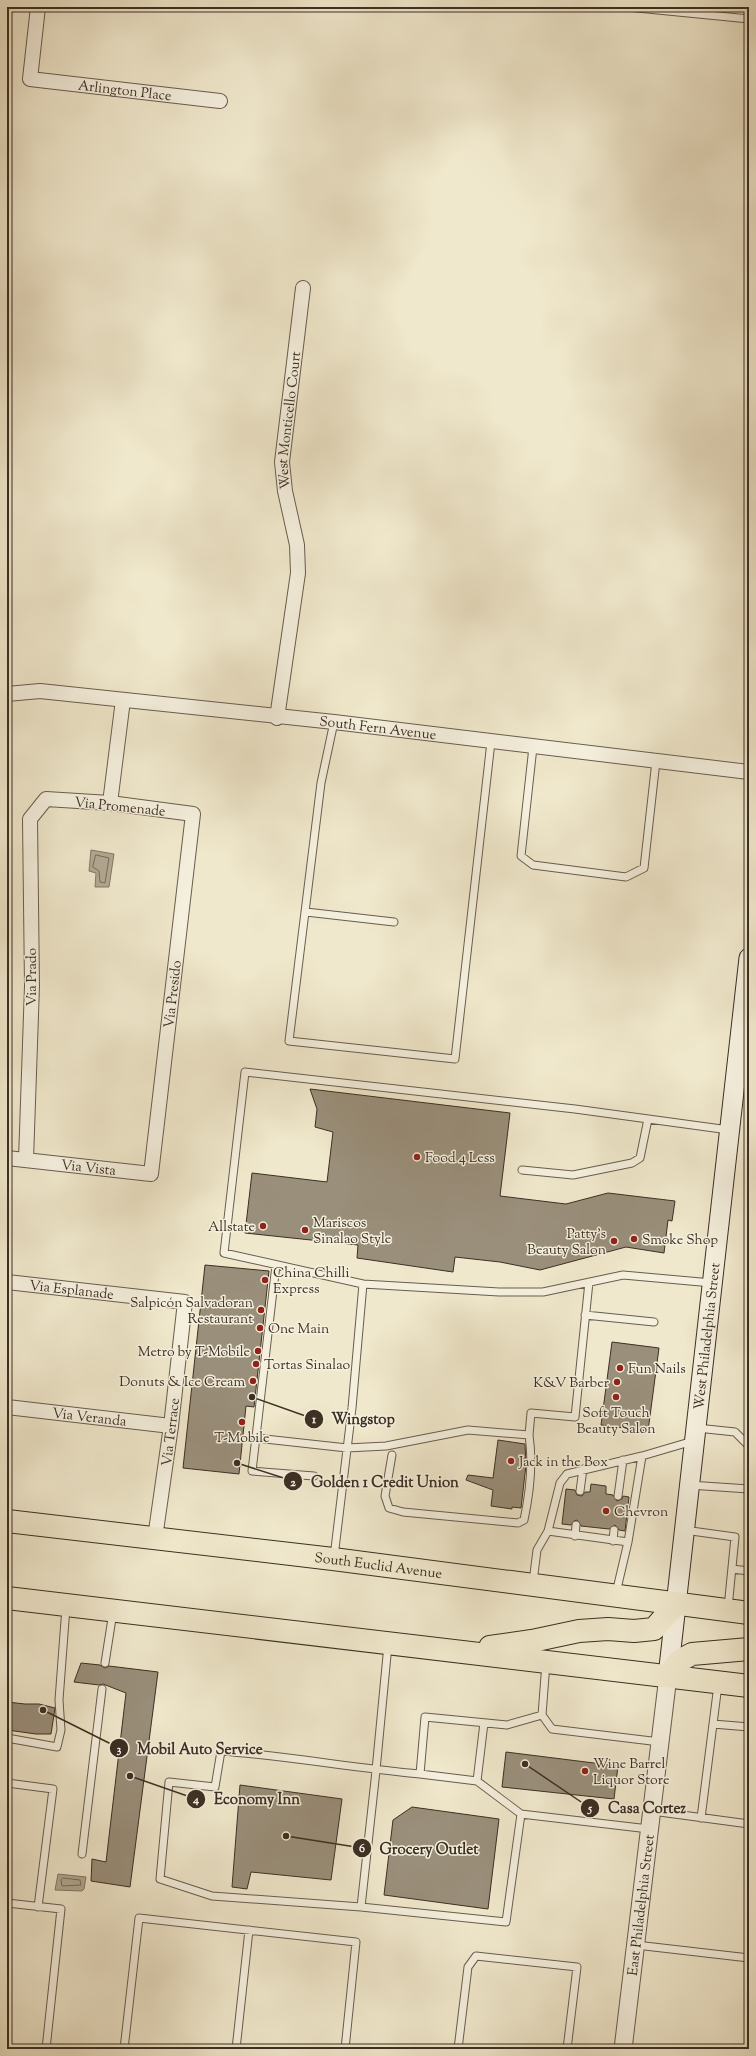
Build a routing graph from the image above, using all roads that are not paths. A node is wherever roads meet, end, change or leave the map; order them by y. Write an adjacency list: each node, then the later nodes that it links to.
1 (38, 7): 4 (street, Arlington Place)
2 (627, 7): 3 (lane)
3 (749, 19)
4 (220, 101)
5 (303, 288): 8 (street, West Monticello Court)
6 (7, 694): 7 (street, South Fern Avenue)
7 (123, 700): 8 (street, South Fern Avenue); 15 (street)
8 (277, 718): 9 (street, South Fern Avenue)
9 (334, 722): 10 (street, South Fern Avenue); 17 (lane)
10 (491, 742): 11 (street, South Fern Avenue); 17 (lane)
11 (533, 747): 12 (street, South Fern Avenue); 12 (lane)
12 (656, 761): 13 (street, South Fern Avenue)
13 (749, 772)
14 (46, 799): 15 (street, Via Promenade); 23 (street, Via Prado)
15 (110, 803): 16 (street, Via Promenade)
16 (193, 814): 25 (street, Via Presido)
17 (306, 912): 18 (lane)
18 (394, 922)
19 (749, 958): 21 (main road, West Philadelphia Street)
20 (648, 1119): 21 (lane); 24 (lane); 26 (lane)
21 (730, 1130): 29 (main road, West Philadelphia Street)
22 (7, 1158): 23 (street, Via Vista)
23 (26, 1160): 25 (street, Via Vista)
24 (522, 1170)
25 (151, 1174)
26 (276, 1265): 30 (lane); 38 (lane)
27 (7, 1282): 31 (street, Via Esplanade)
28 (588, 1282): 29 (lane); 30 (lane); 32 (lane)
29 (712, 1283): 36 (main road, West Philadelphia Street)
30 (363, 1284): 40 (lane)
31 (185, 1302): 35 (street, Via Terrace)
32 (585, 1314): 33 (lane); 37 (lane)
33 (654, 1322)
34 (7, 1407): 35 (street, Via Veranda)
35 (171, 1426): 56 (street, Via Terrace)
36 (695, 1434): 39 (lane); 42 (lane); 46 (main road, West Philadelphia Street)
37 (528, 1435): 40 (lane); 41 (lane)
38 (256, 1438): 40 (lane); 45 (lane)
39 (749, 1446)
40 (347, 1448): 59 (lane)
41 (392, 1455)
42 (642, 1456): 43 (lane); 58 (lane)
43 (623, 1460): 44 (lane); 49 (lane)
44 (583, 1469): 48 (lane); 54 (lane)
45 (314, 1476)
46 (689, 1485): 47 (lane); 53 (main road, West Philadelphia Street)
47 (749, 1489)
48 (580, 1491)
49 (618, 1496)
50 (7, 1520): 56 (main road, South Euclid Avenue)
51 (576, 1525): 55 (lane)
52 (614, 1530): 57 (lane)
53 (684, 1530): 60 (lane); 66 (main road, West Philadelphia Street)
54 (548, 1531): 55 (lane); 62 (lane)
55 (575, 1536): 57 (lane)
56 (155, 1538): 59 (main road, South Euclid Avenue)
57 (613, 1541): 58 (lane)
58 (628, 1542): 63 (lane)
59 (333, 1559): 62 (main road, South Euclid Avenue)
60 (732, 1569): 61 (lane); 68 (lane)
61 (749, 1571)
62 (532, 1586): 63 (main road, South Euclid Avenue)
63 (615, 1597): 66 (main road, South Euclid Avenue)
64 (7, 1598): 65 (main road)
65 (66, 1605): 67 (main road); 84 (lane)
66 (675, 1605): 68 (main road, South Euclid Avenue); 71 (main road, West Philadelphia Street); 72 (main road)
67 (113, 1610): 70 (main road); 75 (lane)
68 (728, 1611): 69 (main road, South Euclid Avenue)
69 (749, 1614)
70 (388, 1643): 72 (main road); 86 (lane)
71 (671, 1643): 76 (main road, East Philadelphia Street)
72 (437, 1649): 74 (main road)
73 (749, 1649): 76 (main road)
74 (546, 1662): 76 (main road); 80 (lane)
75 (105, 1663)
76 (668, 1676): 77 (main road); 85 (street, East Philadelphia Street)
77 (718, 1682): 78 (main road); 82 (lane)
78 (749, 1686)
79 (102, 1689): 95 (lane)
80 (542, 1715): 81 (lane); 85 (lane)
81 (484, 1722): 87 (lane); 88 (lane)
82 (713, 1724): 83 (lane); 92 (lane)
83 (749, 1727)
84 (7, 1738)
85 (660, 1742): 90 (street, East Philadelphia Street)
86 (376, 1770): 87 (lane); 98 (lane); 98 (lane)
87 (420, 1774): 88 (lane)
88 (478, 1782): 91 (lane)
89 (7, 1783): 97 (lane)
90 (652, 1811): 92 (lane); 94 (street, East Philadelphia Street)
91 (521, 1814): 94 (lane); 98 (lane)
92 (701, 1818): 93 (lane)
93 (749, 1824)
94 (650, 1829): 100 (street, East Philadelphia Street)
95 (82, 1854)
96 (7, 1903): 97 (lane)
97 (38, 1907): 102 (lane)
98 (361, 1907)
99 (249, 1930): 103 (lane); 104 (lane); 105 (lane)
100 (635, 1945): 101 (lane); 108 (street, East Philadelphia Street)
101 (749, 1958)
102 (46, 2049)
103 (124, 2049)
104 (236, 2049)
105 (345, 2049)
106 (458, 2049): 107 (lane)
107 (567, 2049)
108 (623, 2049)

